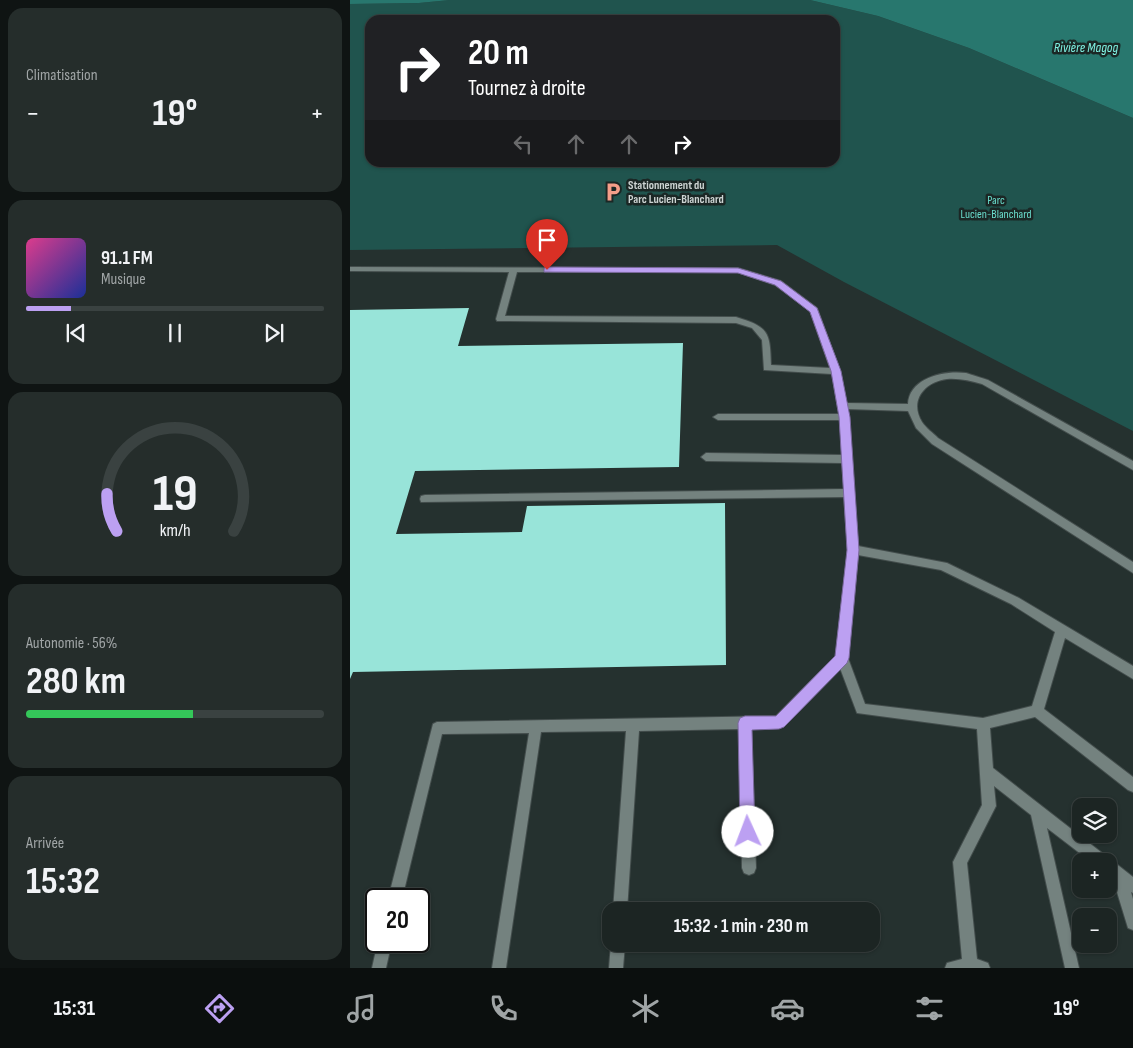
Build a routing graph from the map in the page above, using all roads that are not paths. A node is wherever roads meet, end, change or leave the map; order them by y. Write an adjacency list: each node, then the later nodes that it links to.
1 (350, 269): 2 (lane)
2 (514, 269): 3 (lane); 3 (lane)
3 (836, 371): 5 (lane)
4 (913, 408): 5 (lane); 9 (lane); 13 (lane)
5 (843, 411): 6 (lane); 8 (lane)
6 (718, 417)
7 (706, 457): 8 (lane)
8 (847, 459): 10 (lane)
9 (1133, 466)
10 (850, 493): 11 (lane); 12 (lane)
11 (425, 499)
12 (853, 550): 14 (lane); 15 (lane)
13 (1133, 568)
14 (1062, 629): 16 (lane); 17 (lane)
15 (842, 658): 18 (lane); 20 (lane)
16 (1133, 673)
17 (1037, 711): 20 (lane); 23 (lane)
18 (745, 723): 19 (lane); 26 (lane)
19 (632, 724): 21 (lane); 31 (lane)
20 (984, 724): 22 (lane)
21 (536, 726): 30 (lane); 37 (lane)
22 (987, 772): 24 (lane); 35 (lane)
23 (1133, 784)
24 (1036, 811): 25 (lane); 40 (lane)
25 (1091, 853)
26 (749, 868)
27 (1117, 873): 29 (lane)
28 (1117, 879): 32 (lane)
29 (1133, 886)
30 (398, 888)
31 (621, 902)
32 (1133, 923)
33 (617, 952): 38 (lane)
34 (382, 953): 36 (lane)
35 (977, 966): 39 (lane)
36 (378, 968)
37 (499, 968)
38 (616, 968)
39 (952, 968)
40 (1072, 968)

